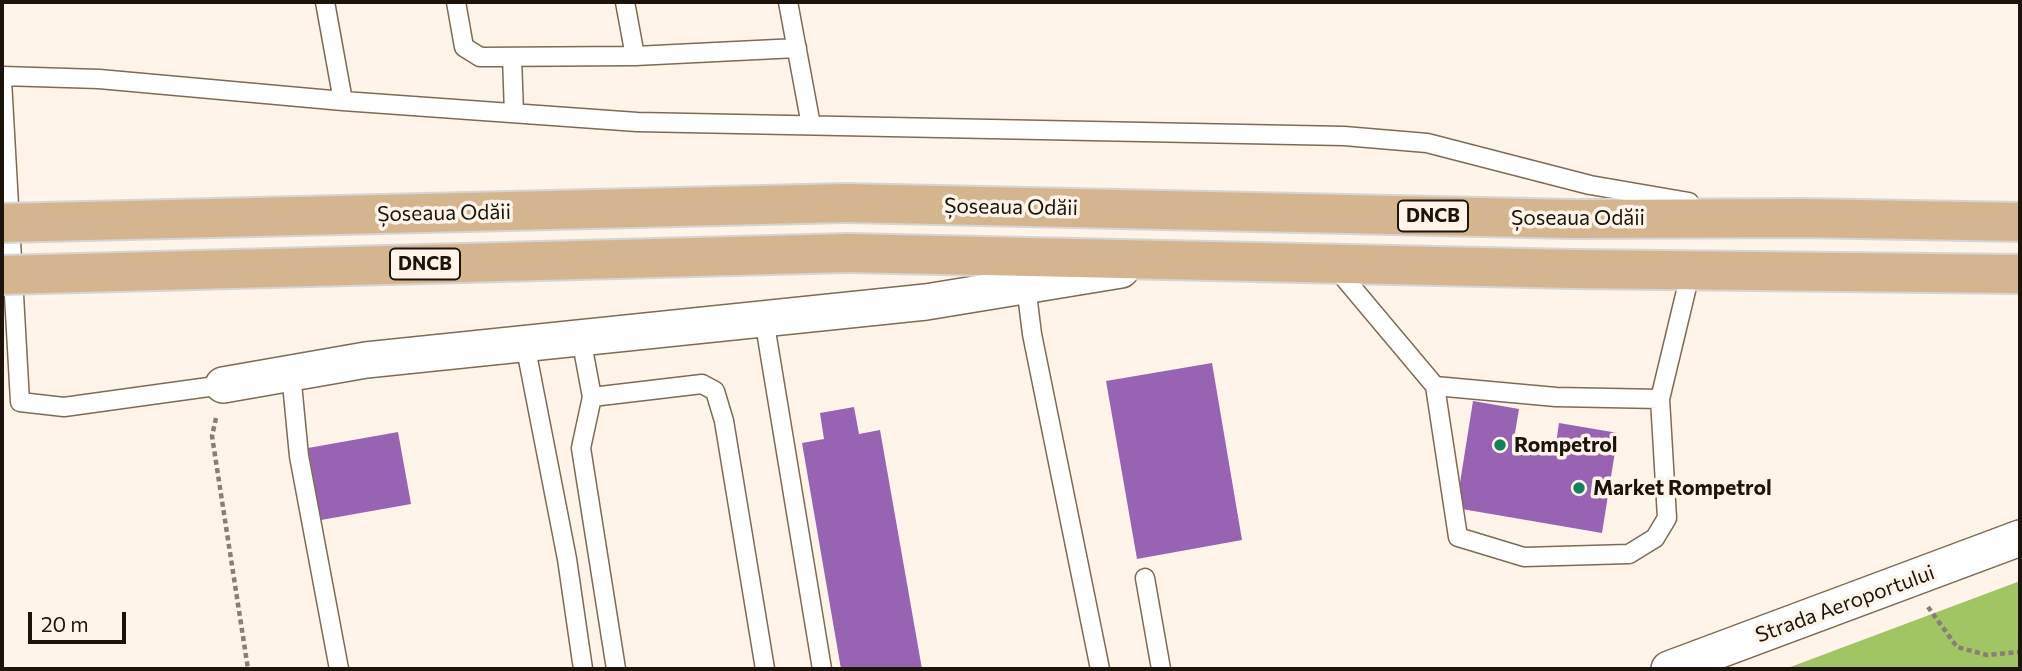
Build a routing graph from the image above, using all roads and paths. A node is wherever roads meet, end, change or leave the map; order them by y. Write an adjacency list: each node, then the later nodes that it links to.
1 (325, 2): 9 (lane)
2 (456, 2): 7 (lane)
3 (625, 2): 6 (lane)
4 (789, 2): 5 (lane)
5 (797, 48): 6 (lane); 11 (lane)
6 (635, 56): 7 (lane)
7 (512, 57): 10 (lane)
8 (2, 78): 9 (lane); 25 (lane)
9 (343, 102): 10 (lane)
10 (514, 113): 11 (lane)
11 (811, 125): 12 (lane)
12 (1804, 218): 13 (main road, Șoseaua Odăii / DNCB); 14 (main road, Șoseaua Odăii / DNCB, bridge)
13 (2020, 222)
14 (2, 223)
15 (1185, 259): 16 (main road, DNCB); 19 (main road, DNCB, bridge); 20 (street)
16 (1333, 264): 17 (main road, DNCB); 26 (lane)
17 (1690, 270): 18 (main road, DNCB); 28 (lane)
18 (2020, 274)
19 (2, 275)
20 (1026, 286): 21 (street); 39 (lane)
21 (764, 319): 22 (street); 38 (lane)
22 (581, 338): 23 (street); 27 (lane)
23 (525, 344): 24 (street); 35 (lane)
24 (291, 373): 25 (street); 34 (lane)
25 (223, 385): 33 (path)
26 (1435, 386): 28 (lane); 28 (lane)
27 (592, 397): 36 (lane); 37 (lane)
28 (1660, 399)
29 (2020, 538): 31 (street, Strada Aeroportului)
30 (1145, 578): 40 (lane)
31 (1909, 581): 32 (path); 41 (street, Strada Aeroportului)
32 (2020, 652)
33 (248, 669)
34 (339, 669)
35 (583, 669)
36 (616, 669)
37 (765, 669)
38 (822, 669)
39 (1100, 669)
40 (1161, 669)
41 (1669, 669)

